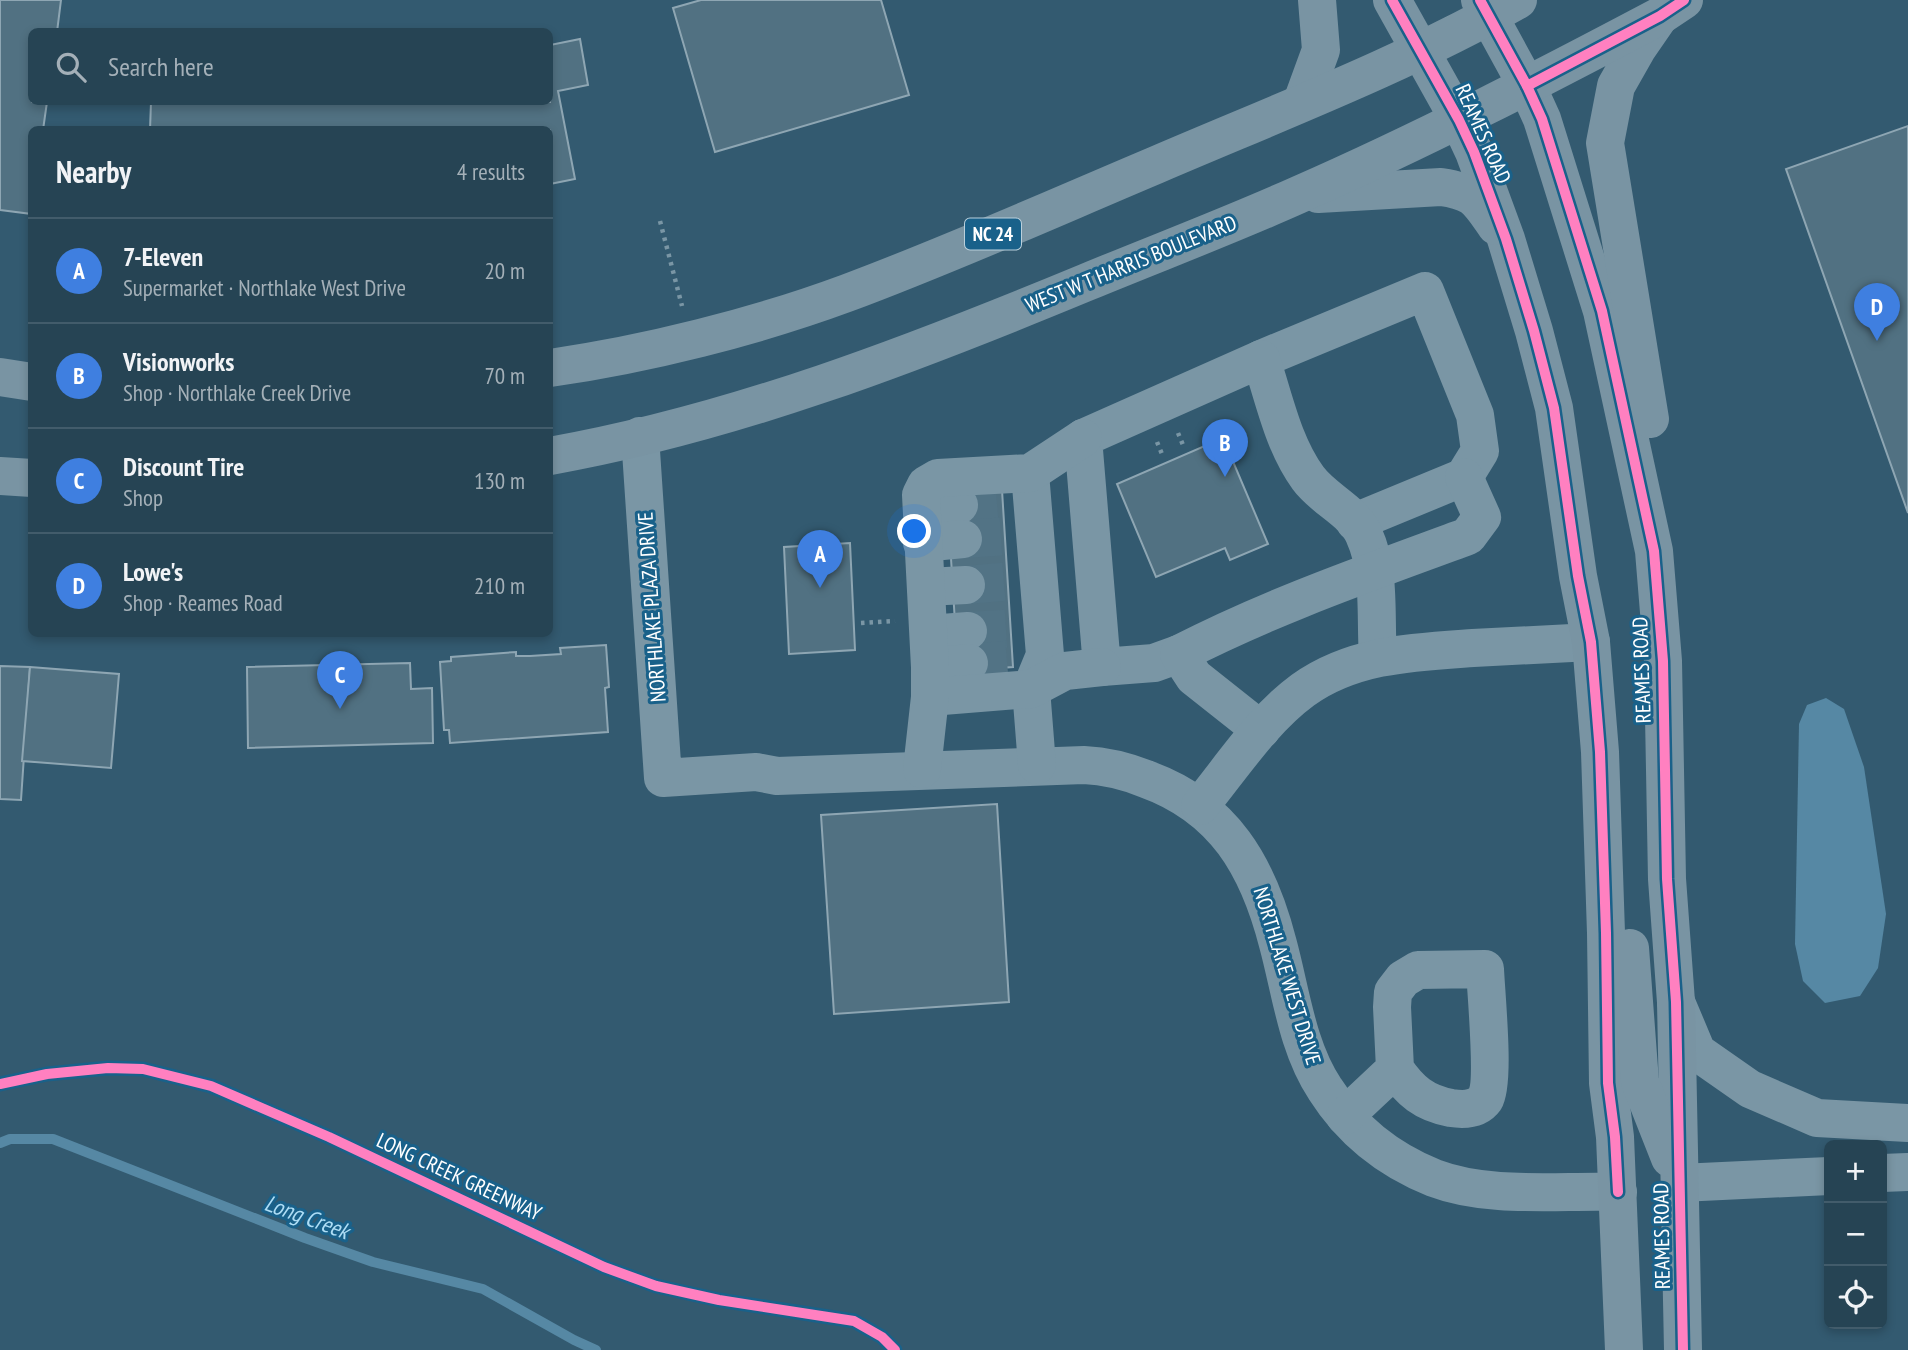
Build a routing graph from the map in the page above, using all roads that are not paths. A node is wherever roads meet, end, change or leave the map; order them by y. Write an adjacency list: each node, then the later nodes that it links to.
1 (1317, 0): 7 (main road)
2 (1392, 0): 5 (main road, REAMES ROAD)
3 (1495, 5): 5 (main road, NC 24); 6 (main road, REAMES ROAD)
4 (1672, 8): 6 (main road, WEST W T HARRIS BOULEVARD); 25 (main road)
5 (1421, 50): 7 (main road, NC 24); 8 (main road, REAMES ROAD)
6 (1527, 86): 8 (main road, WEST W T HARRIS BOULEVARD); 25 (main road, REAMES ROAD)
7 (1302, 102): 12 (main road, NC 24)
8 (1459, 120): 9 (main road, WEST W T HARRIS BOULEVARD); 10 (main road, REAMES ROAD)
9 (1298, 195): 10 (main road); 15 (main road, WEST W T HARRIS BOULEVARD)
10 (1506, 239): 29 (main road, REAMES ROAD)
11 (1261, 359): 16 (street); 19 (street); 23 (street)
12 (553, 367)
13 (0, 377): 14 (main road)
14 (28, 381)
15 (640, 436): 17 (main road, WEST W T HARRIS BOULEVARD); 39 (street, NORTHLAKE PLAZA DRIVE)
16 (1083, 438): 21 (street); 35 (street)
17 (553, 455)
18 (0, 475): 20 (main road)
19 (1464, 477): 23 (street); 26 (street)
20 (28, 478)
21 (1023, 508): 24 (street); 31 (street)
22 (961, 522): 24 (street)
23 (1355, 522): 26 (street)
24 (922, 525): 28 (street)
25 (1654, 551): 42 (main road, REAMES ROAD)
26 (1374, 571): 32 (street); 33 (street)
27 (966, 585): 28 (street)
28 (926, 587): 34 (street)
29 (1591, 642): 33 (street); 41 (main road, REAMES ROAD)
30 (969, 647): 34 (street)
31 (1030, 651): 34 (street); 35 (street); 37 (street)
32 (1179, 654): 35 (street); 36 (street)
33 (1378, 657): 36 (street)
34 (930, 666): 38 (street)
35 (1102, 667)
36 (1261, 730): 40 (street)
37 (1037, 765): 38 (street, NORTHLAKE WEST DRIVE); 40 (street, NORTHLAKE WEST DRIVE)
38 (922, 769): 39 (street, NORTHLAKE WEST DRIVE)
39 (663, 778)
40 (1200, 806): 44 (street, NORTHLAKE WEST DRIVE)
41 (1604, 865): 49 (main road); 50 (main road, REAMES ROAD)
42 (1676, 1002): 45 (street); 49 (main road, REAMES ROAD)
43 (1395, 1069): 43 (street); 44 (street)
44 (1345, 1116): 50 (street, NORTHLAKE WEST DRIVE)
45 (1908, 1123)
46 (1908, 1172): 47 (street)
47 (1887, 1173)
48 (1824, 1175): 49 (street)
49 (1680, 1183): 53 (main road, REAMES ROAD)
50 (1618, 1192): 51 (main road, REAMES ROAD); 52 (main road)
51 (1624, 1350)
52 (1643, 1350)
53 (1683, 1350)

